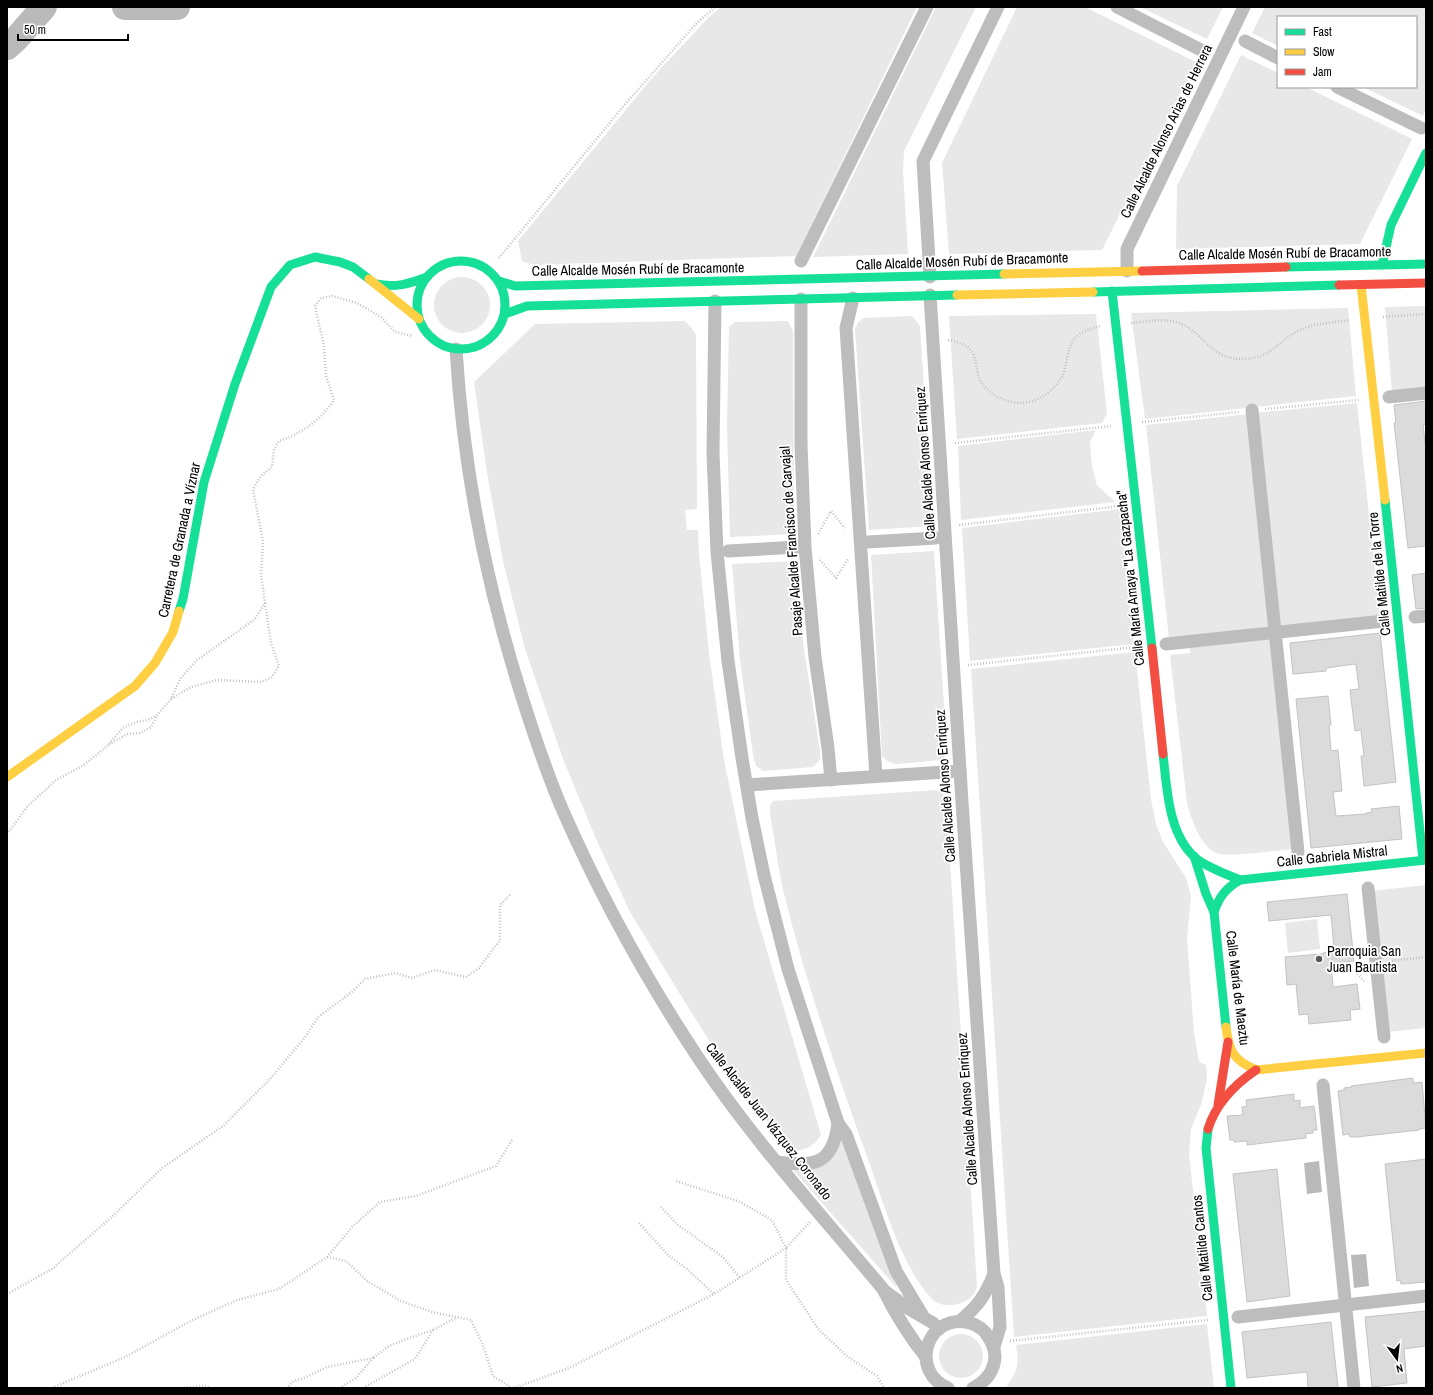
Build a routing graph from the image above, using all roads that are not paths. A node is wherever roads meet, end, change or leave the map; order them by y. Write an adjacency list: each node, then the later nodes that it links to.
1 (927, 7): 11 (street)
2 (998, 7): 16 (street)
3 (1117, 7): 6 (street)
4 (1244, 7): 14 (street, Calle Alcalde Alonso Arias de Herrera)
5 (1245, 41): 7 (street)
6 (1205, 52)
7 (1277, 57)
8 (1340, 88): 9 (street)
9 (1421, 128)
10 (1426, 153): 13 (main road)
11 (801, 261)
12 (1426, 264): 13 (main road, Calle Alcalde Mosén Rubí de Bracamonte)
13 (1382, 265): 14 (main road, Calle Alcalde Mosén Rubí de Bracamonte)
14 (1127, 271): 16 (main road, Calle Alcalde Mosén Rubí de Bracamonte)
15 (426, 277): 17 (main road); 19 (main road); 27 (main road)
16 (930, 277): 17 (main road, Calle Alcalde Mosén Rubí de Bracamonte)
17 (498, 281): 26 (main road)
18 (1426, 283): 20 (main road)
19 (376, 284): 27 (main road, Carretera de Granada a Víznar); 41 (main road, Carretera de Granada a Víznar)
20 (1361, 285): 21 (main road); 46 (main road, Calle Matilde de la Torre)
21 (1112, 290): 22 (main road); 45 (main road, Calle María Amaya "La Gazpacha")
22 (930, 295): 23 (main road); 39 (street, Calle Alcalde Alonso Enríquez)
23 (852, 298): 24 (main road); 40 (street)
24 (801, 299): 25 (main road); 42 (street, Pasaje Alcalde Francisco de Carvajal)
25 (715, 301): 26 (main road); 43 (street)
26 (504, 314): 28 (main road)
27 (419, 319): 28 (main road)
28 (456, 349): 57 (street, Calle Alcalde Juan Vázquez Coronado)
29 (1426, 393): 30 (street)
30 (1389, 397)
31 (1252, 410): 37 (street)
32 (936, 538): 33 (street)
33 (868, 542)
34 (798, 547): 35 (street)
35 (728, 551)
36 (1384, 621): 37 (street)
37 (1275, 633): 38 (street); 44 (street)
38 (1166, 644)
39 (960, 771): 40 (street); 58 (street, Calle Alcalde Alonso Enríquez)
40 (876, 776): 42 (street)
41 (7, 777)
42 (831, 780): 43 (street)
43 (747, 785): 56 (street)
44 (1298, 852)
45 (1194, 856): 47 (main road, Calle María Amaya "La Gazpacha"); 49 (main road, Calle María Amaya "La Gazpacha")
46 (1424, 860): 47 (main road, Calle Gabriela Mistral)
47 (1240, 880): 49 (main road)
48 (1368, 888): 50 (street)
49 (1214, 912): 51 (main road, Calle María de Maeztu)
50 (1384, 1038)
51 (1228, 1042): 53 (main road, Calle María de Maeztu); 55 (main road, Calle Matilde Cantos)
52 (1426, 1053): 53 (main road)
53 (1256, 1070): 55 (main road, Calle Matilde Cantos)
54 (1323, 1086): 61 (street)
55 (1218, 1106): 70 (main road, Calle Matilde Cantos)
56 (838, 1123): 57 (street); 62 (street)
57 (777, 1162): 59 (street, Calle Alcalde Juan Vázquez Coronado)
58 (994, 1274): 64 (street, Calle Alcalde Alonso Enríquez); 66 (street, Calle Alcalde Alonso Enríquez)
59 (883, 1289): 62 (street, Calle Alcalde Juan Vázquez Coronado); 67 (street, Calle Alcalde Juan Vázquez Coronado)
60 (1426, 1296): 61 (street)
61 (1346, 1305): 63 (street); 71 (street)
62 (923, 1316): 65 (street, Calle Alcalde Juan Vázquez Coronado)
63 (1238, 1317)
64 (960, 1321): 65 (street); 66 (street)
65 (938, 1329): 67 (street)
66 (994, 1347): 69 (street, Calle Alcalde Alonso Enríquez)
67 (926, 1356): 68 (street)
68 (948, 1388)
69 (973, 1388)
70 (1231, 1388)
71 (1354, 1388)

